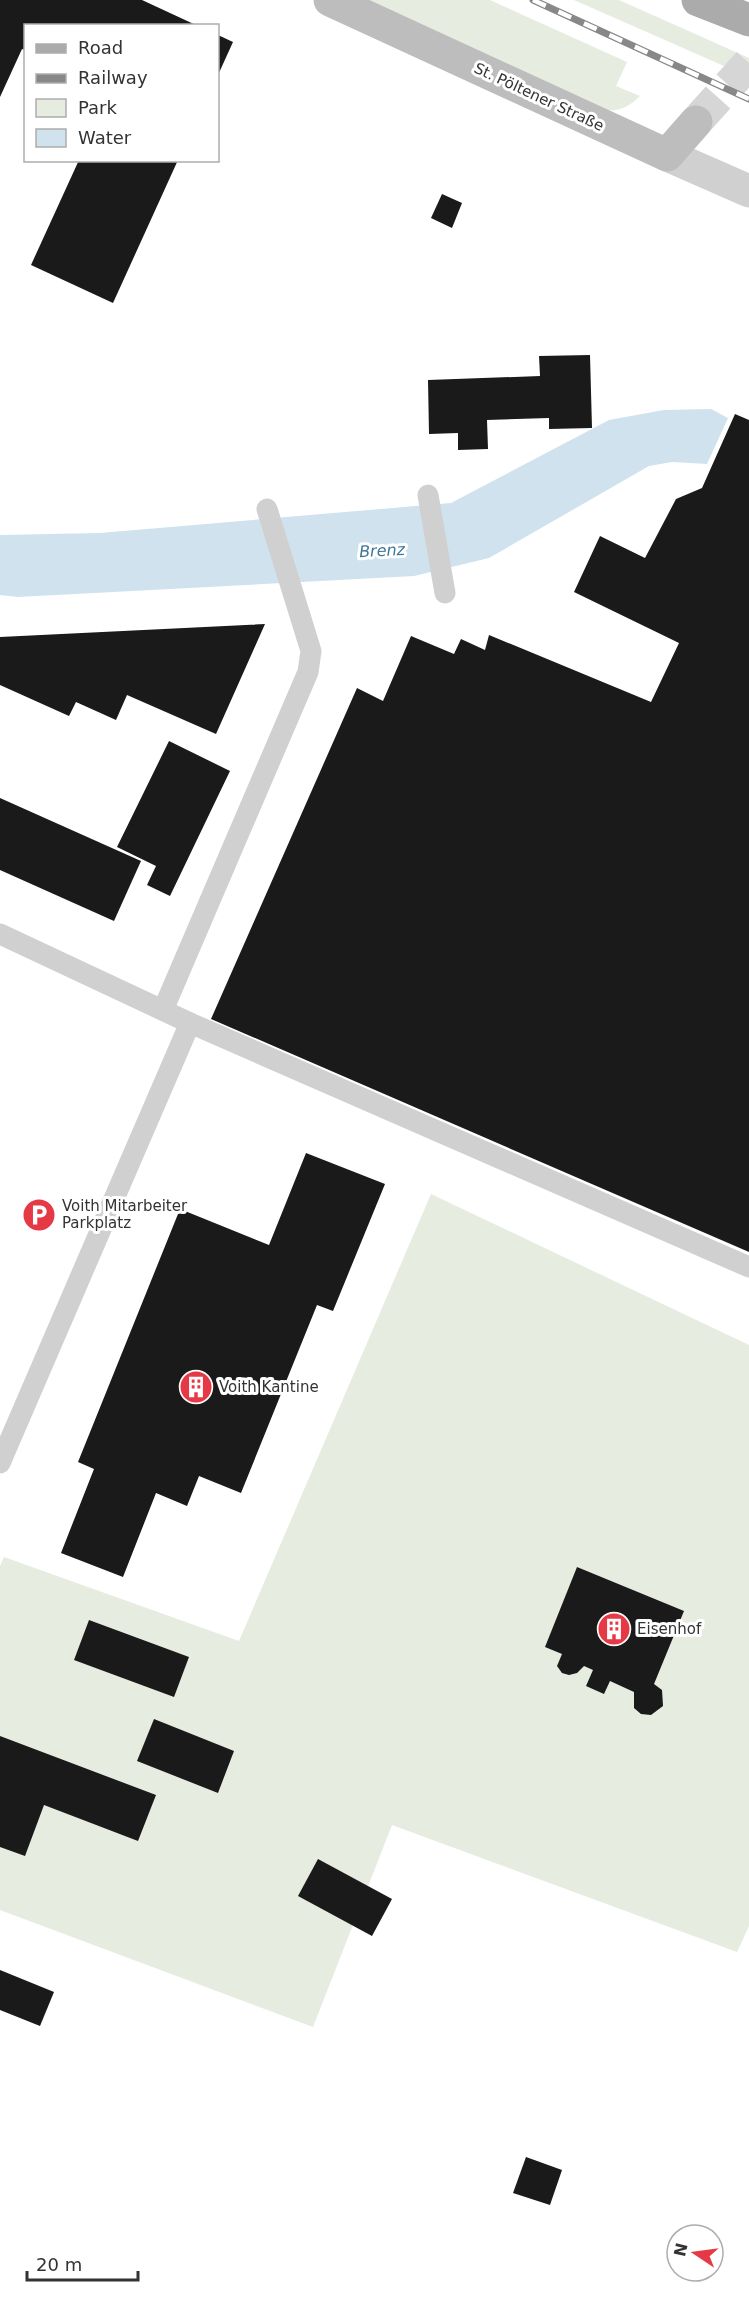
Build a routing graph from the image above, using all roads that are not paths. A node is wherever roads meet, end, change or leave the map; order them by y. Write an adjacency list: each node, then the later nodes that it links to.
1 (330, 0): 5 (street, St. Pöltener Straße)
2 (698, 0): 3 (main road)
3 (749, 20)
4 (696, 122): 5 (street)
5 (667, 155): 6 (street, St. Pöltener Straße)
6 (749, 191)
7 (428, 495): 9 (lane)
8 (267, 509): 11 (lane)
9 (445, 593)
10 (0, 934): 11 (lane)
11 (163, 1010): 12 (lane)
12 (190, 1023): 13 (lane); 14 (lane)
13 (749, 1267)
14 (0, 1463)

